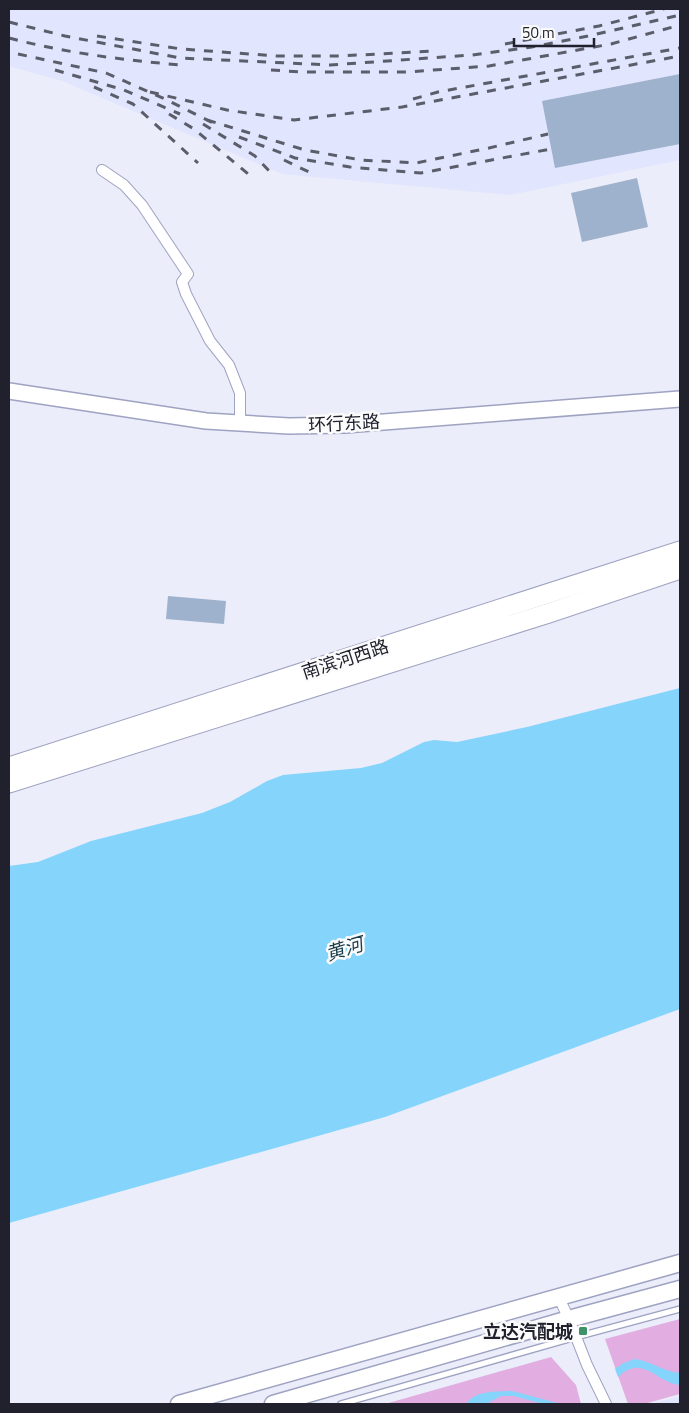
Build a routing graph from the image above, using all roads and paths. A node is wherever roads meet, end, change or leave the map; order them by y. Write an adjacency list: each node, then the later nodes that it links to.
1 (102, 170): 4 (street)
2 (9, 391): 4 (street, 环行东路)
3 (680, 399): 4 (street, 环行东路)
4 (240, 423)
5 (680, 551): 7 (highway, 南滨河西路)
6 (680, 569): 8 (highway, 南滨河西路)
7 (9, 767)
8 (9, 783)
9 (680, 1263): 11 (main road)
10 (680, 1289): 13 (main road)
11 (558, 1296): 13 (street); 15 (main road)
12 (680, 1309): 14 (lane)
13 (569, 1319): 14 (street); 16 (main road)
14 (576, 1337): 17 (lane); 18 (street)
15 (179, 1404)
16 (273, 1404)
17 (341, 1404)
18 (606, 1404)

